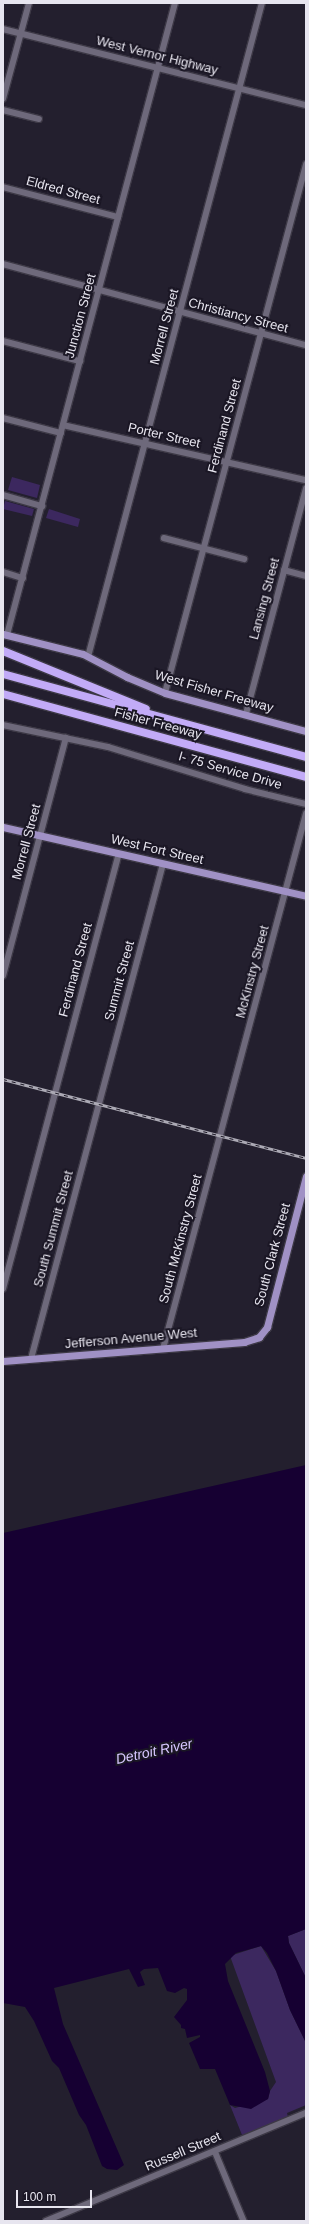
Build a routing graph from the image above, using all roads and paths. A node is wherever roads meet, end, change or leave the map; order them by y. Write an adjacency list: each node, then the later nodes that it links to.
1 (29, 3): 5 (street)
2 (175, 3): 6 (street, Junction Street)
3 (262, 3): 7 (street, Morrell Street)
4 (3, 29): 5 (street, West Vernor Highway)
5 (20, 33): 6 (street, West Vernor Highway); 8 (street)
6 (158, 68): 7 (street, West Vernor Highway); 14 (street, Junction Street)
7 (240, 88): 9 (street, West Vernor Highway); 17 (street, Morrell Street)
8 (3, 99)
9 (306, 105)
10 (3, 110): 11 (street)
11 (39, 119)
12 (306, 165): 18 (street, Ferdinand Street)
13 (3, 187): 14 (street, Eldred Street)
14 (118, 217): 16 (street, Junction Street)
15 (3, 264): 16 (street, Christiancy Street)
16 (99, 289): 17 (street, Christiancy Street); 21 (street, Junction Street)
17 (180, 312): 18 (street, Christiancy Street); 25 (street, Morrell Street)
18 (261, 333): 20 (street, Christiancy Street); 26 (street, Ferdinand Street)
19 (3, 341): 21 (street)
20 (306, 345)
21 (80, 361): 23 (street, Junction Street)
22 (3, 418): 24 (street)
23 (63, 425): 24 (street, Junction Street); 25 (street, Porter Street)
24 (61, 433): 30 (street, Junction Street)
25 (145, 443): 26 (street, Porter Street); 40 (street, Morrell Street)
26 (227, 462): 27 (street, Porter Street); 32 (street, Ferdinand Street)
27 (306, 480)
28 (306, 489): 34 (street, Lansing Street)
29 (3, 495): 30 (street)
30 (42, 506): 37 (street, Junction Street)
31 (164, 538): 32 (street)
32 (203, 548): 33 (street); 42 (street, Ferdinand Street)
33 (244, 559)
34 (284, 570): 36 (street); 44 (street, Lansing Street)
35 (3, 572): 37 (street)
36 (306, 576)
37 (22, 578): 38 (street, Junction Street)
38 (5, 634): 40 (main road, West Fisher Freeway)
39 (3, 652): 45 (highway)
40 (88, 657): 42 (main road, West Fisher Freeway)
41 (3, 674): 45 (highway, Fisher Freeway)
42 (165, 692): 44 (main road, West Fisher Freeway)
43 (3, 694): 50 (highway, Fisher Freeway)
44 (246, 714): 47 (main road, West Fisher Freeway)
45 (178, 722): 49 (highway, Fisher Freeway)
46 (3, 725): 48 (street, I- 75 Service Drive)
47 (306, 731)
48 (66, 738): 51 (street, I- 75 Service Drive); 54 (street, Morrell Street)
49 (306, 757)
50 (306, 777)
51 (306, 804)
52 (306, 814): 57 (street, McKinstry Street)
53 (3, 827): 54 (main road, West Fort Street)
54 (40, 835): 55 (main road, West Fort Street); 59 (street, Morrell Street)
55 (119, 854): 56 (main road, West Fort Street); 63 (street, Ferdinand Street)
56 (163, 864): 57 (main road, West Fort Street); 60 (street, Summit Street)
57 (286, 891): 58 (main road, West Fort Street); 61 (street, McKinstry Street)
58 (306, 896)
59 (3, 976)
60 (98, 1104): 66 (street, South Summit Street)
61 (220, 1135): 65 (street, South McKinstry Street)
62 (306, 1176): 64 (main road, South Clark Street)
63 (3, 1289)
64 (259, 1337): 65 (main road, Jefferson Avenue West)
65 (163, 1349): 66 (main road, Jefferson Avenue West)
66 (31, 1359): 67 (main road, Jefferson Avenue West)
67 (3, 1361)
68 (306, 2113): 69 (street, Russell Street)
69 (215, 2151): 70 (street, Russell Street); 71 (street)
70 (46, 2221)
71 (244, 2221)

